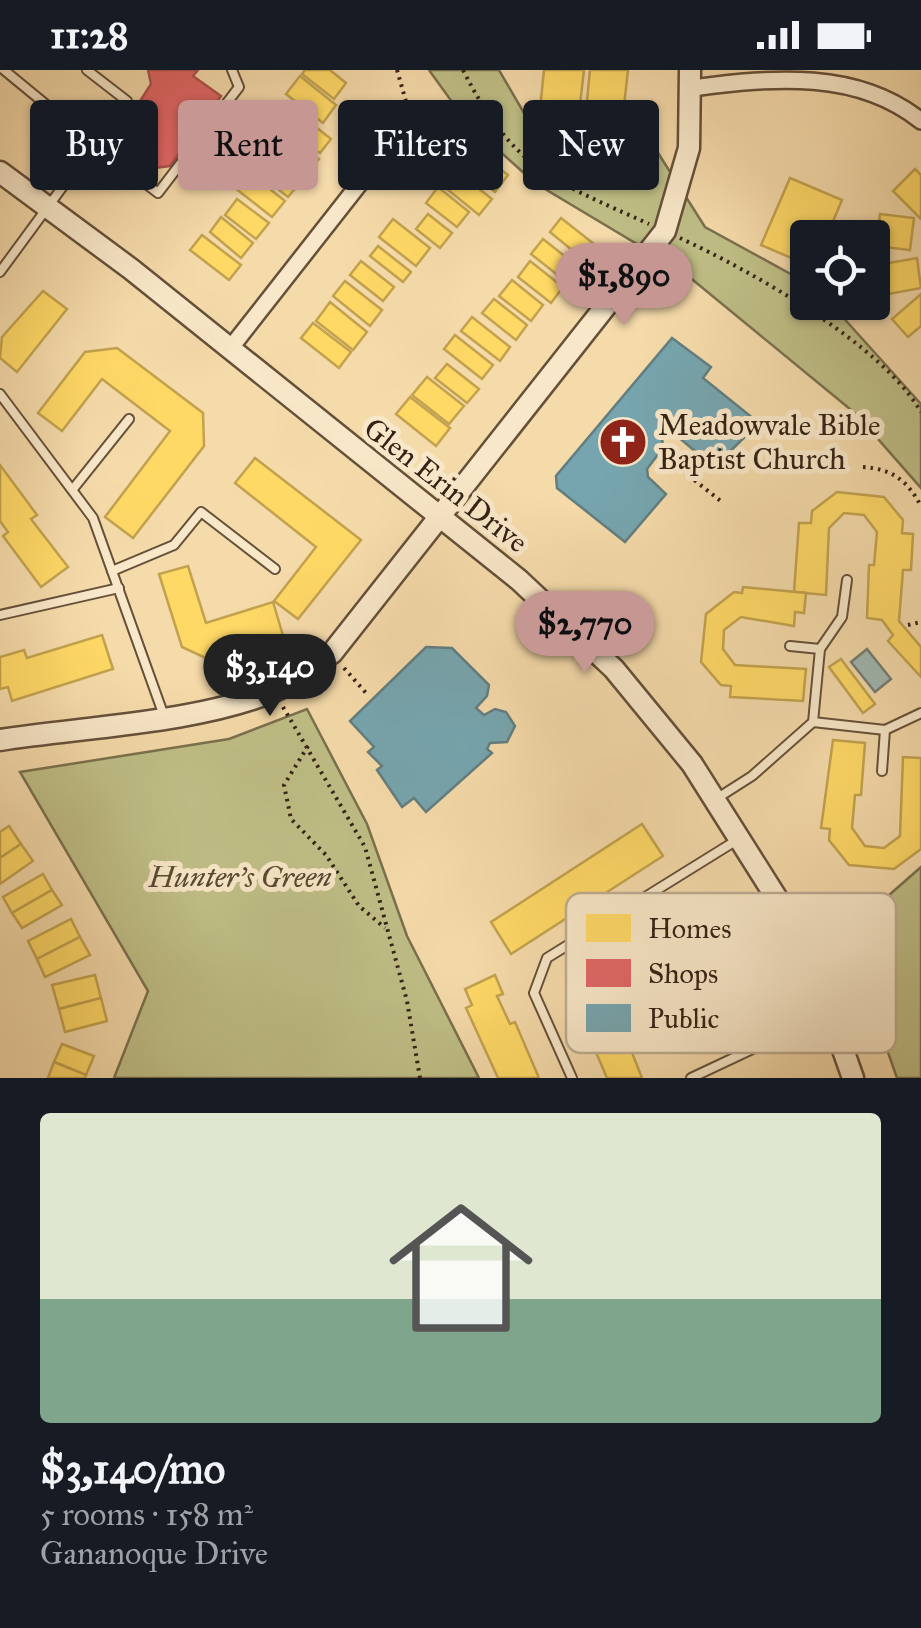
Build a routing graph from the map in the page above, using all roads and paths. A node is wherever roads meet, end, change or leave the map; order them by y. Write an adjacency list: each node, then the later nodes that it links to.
1 (4, 70): 7 (lane)
2 (88, 70): 8 (lane)
3 (232, 70): 15 (lane)
4 (397, 70): 9 (path)
5 (463, 70): 10 (path)
6 (691, 79): 11 (street); 18 (street)
7 (40, 100)
8 (127, 100)
9 (406, 100)
10 (478, 100)
11 (921, 121)
12 (503, 137): 18 (path)
13 (0, 172): 17 (street, Glen Erin Drive)
14 (61, 190): 17 (lane)
15 (154, 190)
16 (355, 190): 20 (street)
17 (48, 209): 19 (lane); 20 (street, Glen Erin Drive)
18 (665, 231): 22 (path); 29 (street)
19 (0, 272)
20 (229, 350): 29 (street, Glen Erin Drive)
21 (0, 394): 26 (lane)
22 (921, 412)
23 (129, 419): 26 (lane)
24 (665, 457): 27 (path)
25 (862, 467): 28 (path)
26 (73, 489): 31 (lane)
27 (722, 502)
28 (921, 506)
29 (440, 519): 39 (street); 49 (street, Glen Erin Drive)
30 (276, 570): 31 (lane)
31 (112, 571): 33 (lane)
32 (846, 580): 38 (lane)
33 (119, 588): 34 (lane); 43 (lane)
34 (0, 614)
35 (921, 622): 36 (path)
36 (908, 625)
37 (790, 646): 38 (lane)
38 (820, 649): 44 (lane)
39 (332, 653): 40 (street); 41 (path)
40 (273, 692): 43 (street); 47 (path)
41 (366, 693)
42 (921, 713): 45 (lane)
43 (164, 716): 46 (street)
44 (814, 722): 45 (lane); 49 (lane)
45 (885, 730): 48 (lane)
46 (0, 740)
47 (308, 746): 53 (path); 53 (path)
48 (882, 771)
49 (716, 799): 50 (street, Glen Erin Drive)
50 (741, 837): 51 (lane); 52 (street, Glen Erin Drive)
51 (651, 893)
52 (774, 893)
53 (387, 929): 57 (path)
54 (566, 946): 58 (lane)
55 (744, 1053): 59 (lane)
56 (844, 1053): 60 (street, Glen Erin Drive)
57 (420, 1078)
58 (572, 1078)
59 (691, 1078)
60 (853, 1078)

